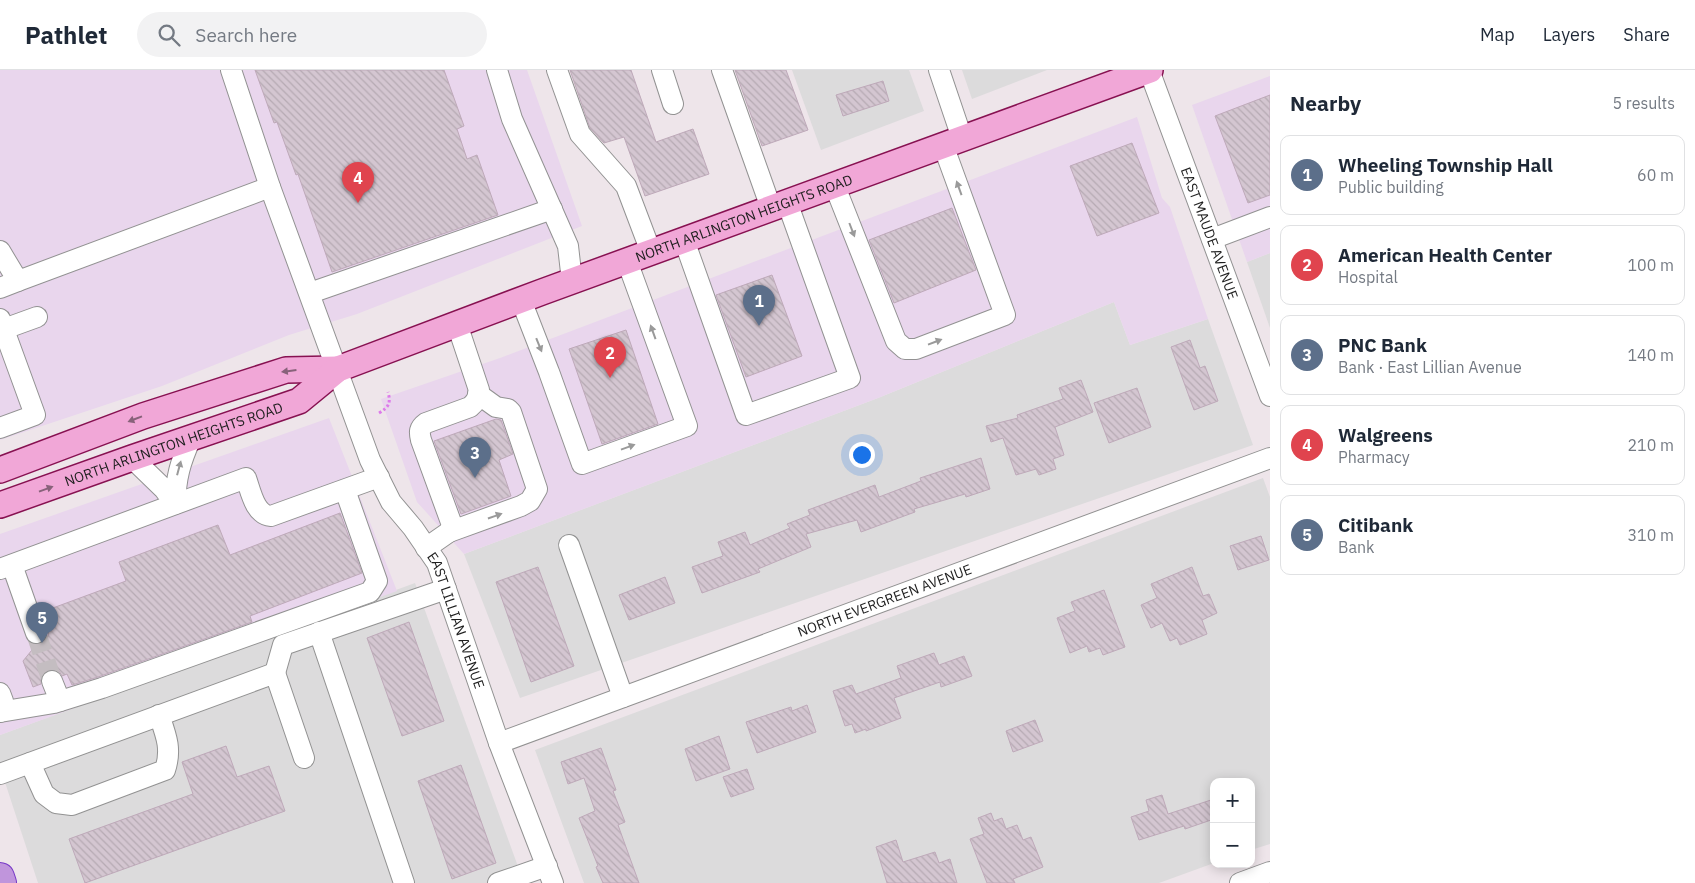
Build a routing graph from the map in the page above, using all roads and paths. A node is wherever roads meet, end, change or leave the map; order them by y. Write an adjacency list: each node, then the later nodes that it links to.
1 (231, 70): 11 (street, EAST LILLIAN AVENUE)
2 (497, 70): 13 (street)
3 (557, 70): 18 (street)
4 (662, 70): 8 (street)
5 (722, 70): 12 (street)
6 (938, 70): 9 (street)
7 (1150, 70): 9 (main road, NORTH ARLINGTON HEIGHTS ROAD); 15 (street, EAST MAUDE AVENUE)
8 (673, 104)
9 (953, 141): 10 (main road, NORTH ARLINGTON HEIGHTS ROAD); 10 (street, one-way to 9)
10 (834, 184): 12 (main road, NORTH ARLINGTON HEIGHTS ROAD)
11 (270, 187): 21 (street); 22 (street, EAST LILLIAN AVENUE)
12 (779, 205): 16 (main road, NORTH ARLINGTON HEIGHTS ROAD); 16 (street)
13 (552, 209): 20 (street); 22 (street)
14 (1270, 217): 15 (street)
15 (1212, 239): 30 (street, EAST MAUDE AVENUE)
16 (684, 240): 18 (main road, NORTH ARLINGTON HEIGHTS ROAD)
17 (0, 251): 21 (street)
18 (651, 252): 19 (main road, NORTH ARLINGTON HEIGHTS ROAD)
19 (627, 261): 20 (main road, NORTH ARLINGTON HEIGHTS ROAD); 23 (street, one-way to 19)
20 (572, 281): 23 (main road, NORTH ARLINGTON HEIGHTS ROAD)
21 (9, 284)
22 (310, 293): 27 (street, EAST LILLIAN AVENUE)
23 (521, 300): 26 (main road, NORTH ARLINGTON HEIGHTS ROAD)
24 (36, 317): 25 (street)
25 (2, 324): 32 (street)
26 (458, 324): 27 (main road, NORTH ARLINGTON HEIGHTS ROAD); 29 (street)
27 (338, 369): 33 (main road, NORTH ARLINGTON HEIGHTS ROAD); 36 (main road, NORTH ARLINGTON HEIGHTS ROAD, one-way to 36); 37 (street, EAST LILLIAN AVENUE)
28 (388, 392): 31 (path)
29 (478, 394): 41 (street); 41 (street, one-way to 29)
30 (1270, 396)
31 (379, 413)
32 (0, 428)
33 (191, 438): 34 (main road, NORTH ARLINGTON HEIGHTS ROAD); 39 (street, one-way to 33)
34 (132, 458): 39 (street); 40 (main road, NORTH ARLINGTON HEIGHTS ROAD, one-way to 34)
35 (1270, 458): 51 (street, NORTH EVERGREEN AVENUE)
36 (0, 470)
37 (379, 478): 38 (street); 43 (street, EAST LILLIAN AVENUE)
38 (345, 490): 39 (street); 52 (street)
39 (175, 504): 44 (street)
40 (0, 505)
41 (449, 532): 43 (street)
42 (569, 545): 51 (street)
43 (426, 548): 45 (street, EAST LILLIAN AVENUE)
44 (6, 567): 47 (street)
45 (446, 589): 46 (street); 55 (street, EAST LILLIAN AVENUE)
46 (319, 632): 48 (street); 63 (street)
47 (36, 634)
48 (275, 673): 54 (street); 56 (street)
49 (52, 681): 52 (street)
50 (0, 693): 53 (street)
51 (623, 697): 55 (street, NORTH EVERGREEN AVENUE)
52 (60, 701): 53 (street)
53 (0, 712)
54 (159, 715): 57 (street); 57 (street)
55 (499, 742): 60 (street, EAST LILLIAN AVENUE)
56 (304, 758)
57 (30, 763): 58 (street)
58 (0, 774)
59 (1270, 872): 65 (street)
60 (550, 874): 64 (street)
61 (0, 877): 62 (highway)
62 (2, 883)
63 (404, 883)
64 (498, 883)
65 (1240, 883)

